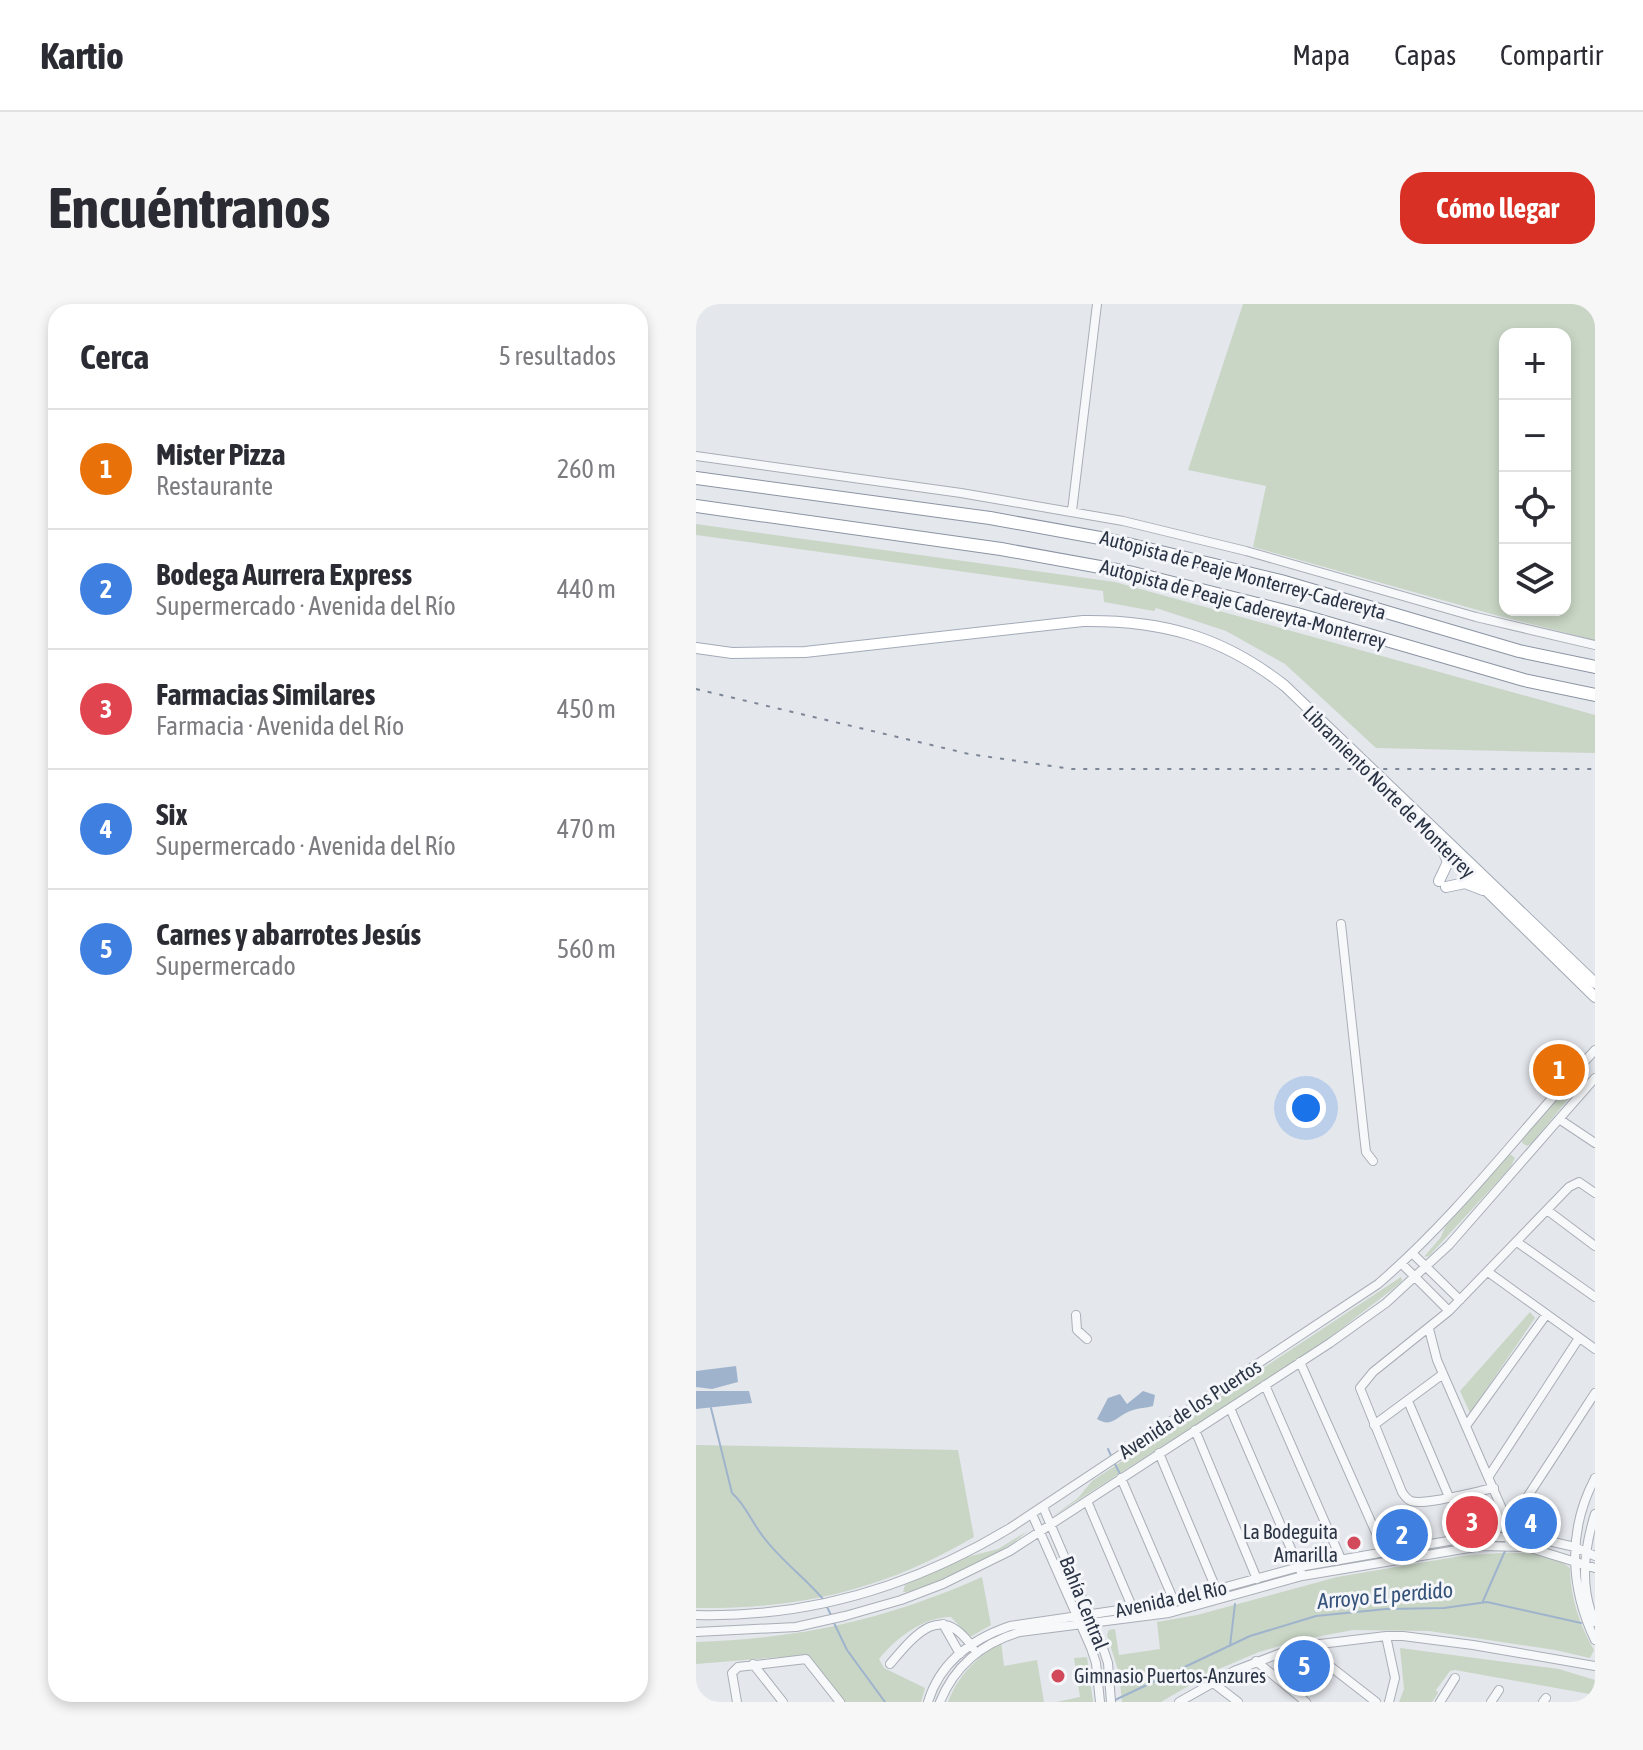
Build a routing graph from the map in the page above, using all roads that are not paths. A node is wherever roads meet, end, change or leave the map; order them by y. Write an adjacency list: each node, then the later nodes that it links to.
1 (1097, 304): 5 (street)
2 (696, 456): 5 (street)
3 (696, 478): 9 (highway, Autopista de Peaje Monterrey-Cadereyta)
4 (696, 506): 10 (highway, Autopista de Peaje Cadereyta-Monterrey)
5 (1072, 511): 7 (street)
6 (1157, 626): 8 (main road, Libramiento Norte de Monterrey); 11 (main road, Libramiento Norte de Monterrey); 14 (main road, Libramiento Norte de Monterrey)
7 (1595, 645)
8 (696, 648)
9 (1595, 667)
10 (1595, 695)
11 (1437, 842): 12 (main road, Libramiento Norte de Monterrey); 12 (main road)
12 (1488, 893): 14 (main road, Libramiento Norte de Monterrey)
13 (1341, 924): 21 (street)
14 (1594, 992)
15 (1595, 1050): 18 (street, Avenida de los Puertos)
16 (1595, 1078): 17 (street, Avenida de los Puertos)
17 (1559, 1119): 19 (street); 20 (street, Avenida de los Puertos)
18 (1512, 1141): 20 (street); 26 (street, Avenida de los Puertos)
19 (1595, 1143)
20 (1529, 1155): 28 (street, Avenida de los Puertos)
21 (1373, 1161)
22 (1595, 1193): 23 (street)
23 (1547, 1210): 24 (street); 25 (street)
24 (1517, 1242): 29 (street); 31 (street)
25 (1595, 1246)
26 (1412, 1253): 27 (street, Avenida de los Puertos); 28 (street)
27 (1401, 1263): 30 (street); 56 (street, Avenida de los Puertos)
28 (1427, 1267): 30 (street, Avenida de los Puertos); 32 (street)
29 (1488, 1272): 32 (street); 35 (street)
30 (1416, 1277): 33 (street); 40 (street, Avenida de los Puertos)
31 (1595, 1297)
32 (1460, 1300): 33 (street)
33 (1449, 1311): 36 (street)
34 (1076, 1315): 38 (street)
35 (1546, 1315): 37 (street); 47 (street)
36 (1429, 1329): 41 (street); 46 (street)
37 (1579, 1338): 39 (street); 50 (street)
38 (1087, 1339)
39 (1595, 1349)
40 (1300, 1362): 42 (street, Avenida de los Puertos); 64 (street)
41 (1443, 1374): 44 (street); 47 (street)
42 (1265, 1385): 45 (street, Avenida de los Puertos); 66 (street)
43 (1595, 1393): 60 (street)
44 (1408, 1401): 46 (street); 54 (street)
45 (1230, 1408): 48 (street, Avenida de los Puertos); 70 (street)
46 (1374, 1425): 54 (street)
47 (1466, 1426): 50 (street)
48 (1195, 1430): 49 (street, Avenida de los Puertos); 71 (street)
49 (1159, 1453): 51 (street, Avenida de los Puertos); 73 (street)
50 (1489, 1476): 53 (street)
51 (1121, 1478): 55 (street, Avenida de los Puertos); 75 (street)
52 (1595, 1478): 63 (street)
53 (1494, 1488): 54 (street); 60 (street)
54 (1449, 1497)
55 (1087, 1501): 59 (street, Avenida de los Puertos); 76 (street)
56 (1043, 1507): 57 (street, Avenida de los Puertos); 59 (street, Bahía Central)
57 (1032, 1514): 61 (street, Bahía Central); 72 (street, Avenida de los Puertos)
58 (1595, 1514): 65 (street)
59 (1051, 1524): 61 (street, Avenida de los Puertos); 80 (street, Bahía Central)
60 (1509, 1525): 62 (street)
61 (1040, 1532): 74 (street, Avenida de los Puertos); 81 (street, Bahía Central)
62 (1509, 1540): 63 (street, Avenida del Río); 64 (street, Avenida del Río); 67 (street, Avenida del Río); 70 (street, Avenida del Río)
63 (1575, 1547): 65 (street, Avenida del Río); 67 (street)
64 (1384, 1551): 66 (street, Avenida del Río)
65 (1591, 1553): 68 (street)
66 (1341, 1559): 70 (street, Avenida del Río)
67 (1575, 1560): 68 (street, Avenida del Río); 87 (street)
68 (1585, 1565): 69 (street, Avenida del Río); 82 (street)
69 (1595, 1568)
70 (1300, 1572): 71 (street, Avenida del Río); 77 (street, Avenida del Río)
71 (1257, 1579): 73 (street, Avenida del Río)
72 (894, 1583): 74 (street); 78 (street, Avenida de los Puertos)
73 (1217, 1591): 75 (street, Avenida del Río)
74 (901, 1600): 84 (street, Avenida de los Puertos)
75 (1170, 1602): 76 (street, Avenida del Río); 77 (street)
76 (1133, 1609): 80 (street, Avenida del Río)
77 (1169, 1613): 80 (street, Avenida del Río)
78 (758, 1614): 79 (street, Avenida de los Puertos); 84 (street)
79 (696, 1615)
80 (1092, 1620): 81 (street, Avenida del Río); 99 (street, Bahía Central)
81 (1079, 1621): 89 (street, Avenida del Río); 100 (street, Bahía Central)
82 (1595, 1622)
83 (943, 1624): 89 (street); 90 (street); 94 (street)
84 (757, 1630): 85 (street, Avenida de los Puertos)
85 (696, 1632)
86 (1386, 1636): 88 (street); 95 (street); 110 (street)
87 (1595, 1640)
88 (1304, 1646): 91 (street); 109 (street)
89 (973, 1648): 90 (street, Avenida del Río); 92 (street, Avenida del Río)
90 (959, 1653): 92 (street); 104 (street, Avenida del Río)
91 (1256, 1661): 97 (street); 108 (street)
92 (965, 1662): 105 (street, Avenida del Río)
93 (753, 1664): 101 (street); 102 (street); 103 (street)
94 (890, 1664)
95 (1595, 1666)
96 (1455, 1678): 111 (street)
97 (1212, 1682): 106 (street); 107 (street)
98 (1499, 1690): 112 (street)
99 (1111, 1696): 100 (street)
100 (1100, 1697)
101 (737, 1702)
102 (783, 1702)
103 (840, 1702)
104 (928, 1702)
105 (940, 1702)
106 (1179, 1702)
107 (1238, 1702)
108 (1306, 1702)
109 (1376, 1702)
110 (1389, 1702)
111 (1440, 1702)
112 (1491, 1702)

